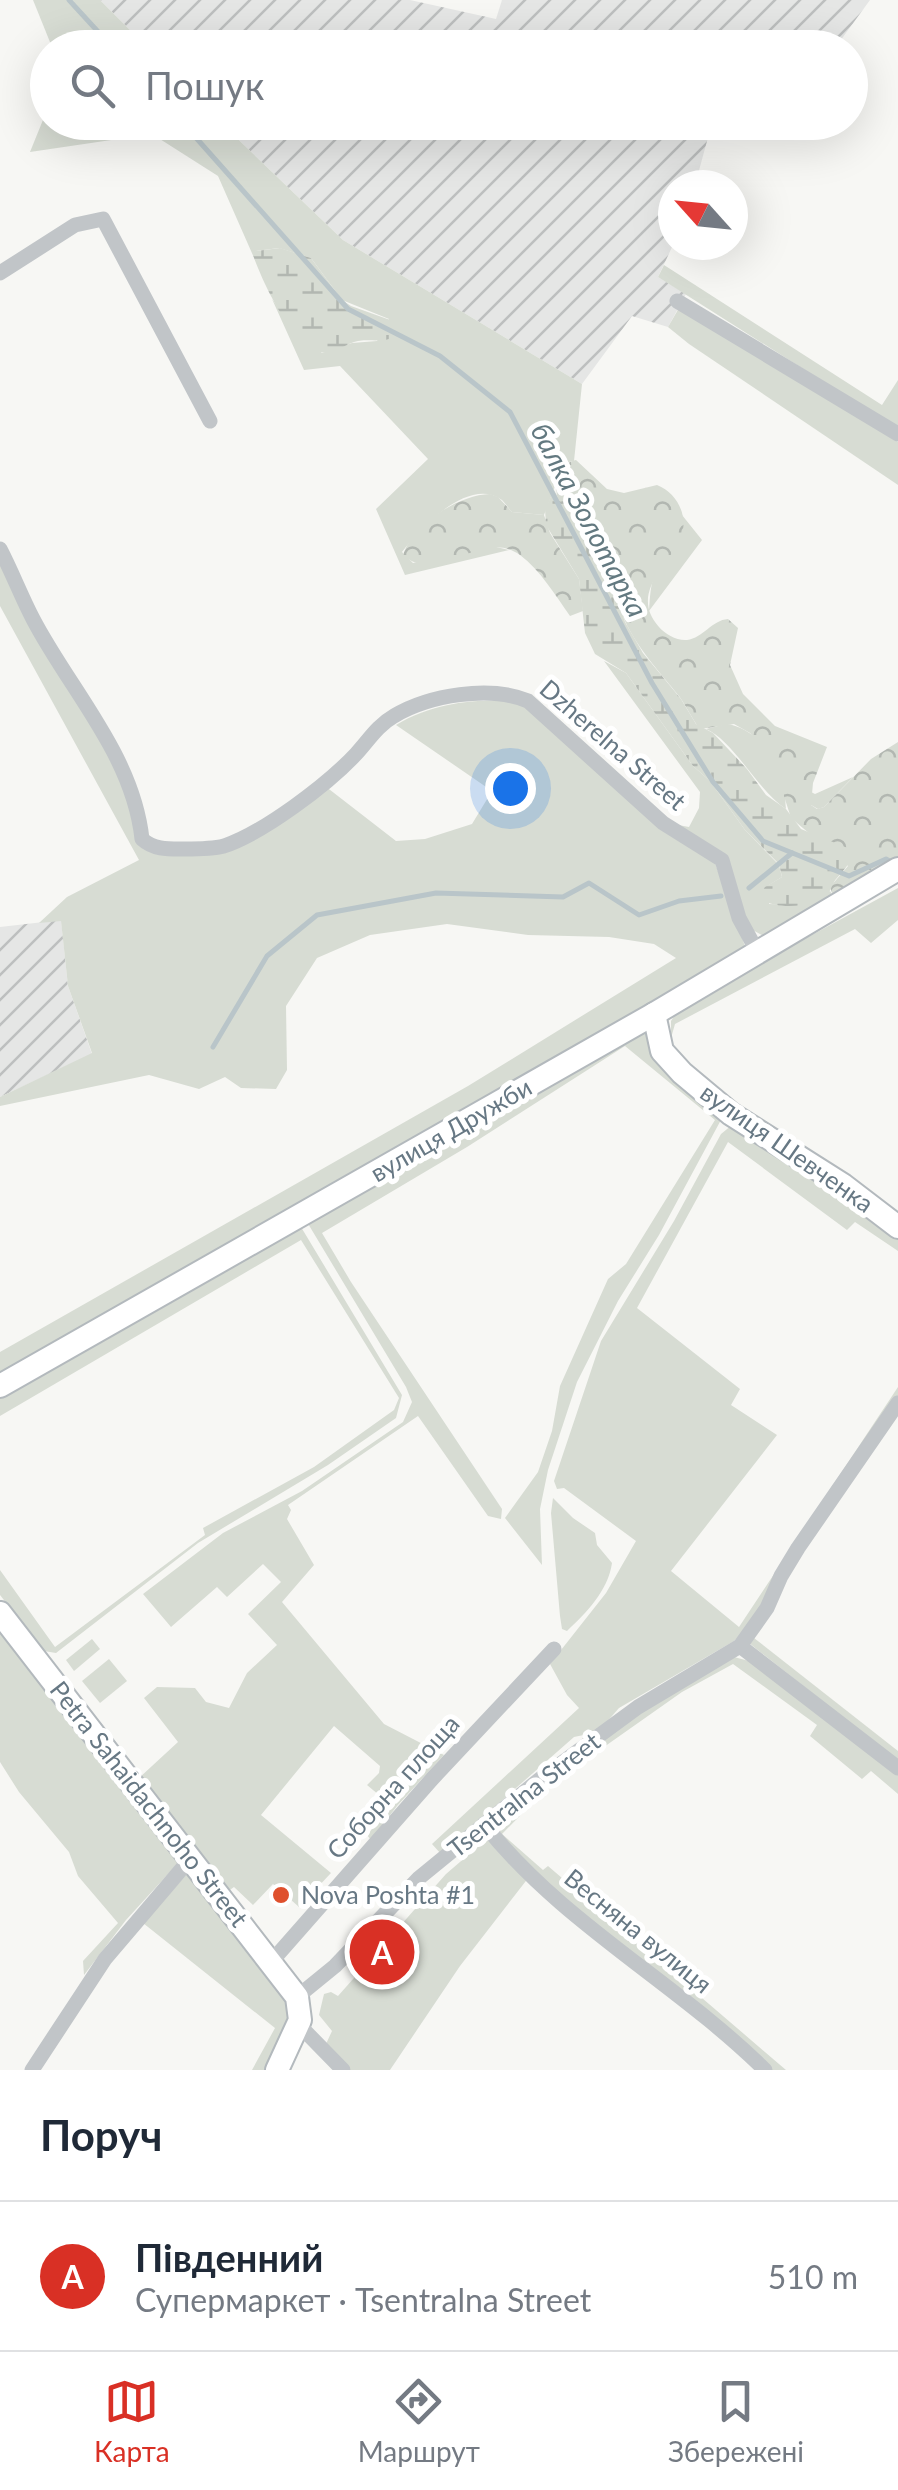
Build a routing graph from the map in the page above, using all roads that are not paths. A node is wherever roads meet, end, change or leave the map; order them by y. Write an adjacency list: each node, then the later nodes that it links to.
1 (0, 273): 3 (street)
2 (676, 301): 4 (street)
3 (210, 421)
4 (898, 434)
5 (0, 549): 7 (street, Dzherelna Street)
6 (888, 875): 7 (street, вулиця Дружби)
7 (758, 953): 8 (street, вулиця Дружби)
8 (654, 1014): 9 (street, вулиця Шевченка); 10 (street, вулиця Дружби)
9 (898, 1227)
10 (0, 1386)
11 (898, 1403): 13 (street)
12 (0, 1614): 17 (street, Petra Sahaidachnoho Street)
13 (740, 1646): 15 (street); 16 (street, Tsentralna Street)
14 (554, 1650): 18 (street, Соборна площа)
15 (898, 1768)
16 (484, 1824): 19 (street, Tsentralna Street); 24 (street, Весняна вулиця)
17 (191, 1858): 18 (street, Petra Sahaidachnoho Street); 21 (street)
18 (272, 1961): 19 (street, Petra Sahaidachnoho Street)
19 (297, 1997): 20 (street)
20 (299, 2025): 22 (street); 23 (street)
21 (32, 2070)
22 (277, 2070)
23 (343, 2070)
24 (765, 2070)

